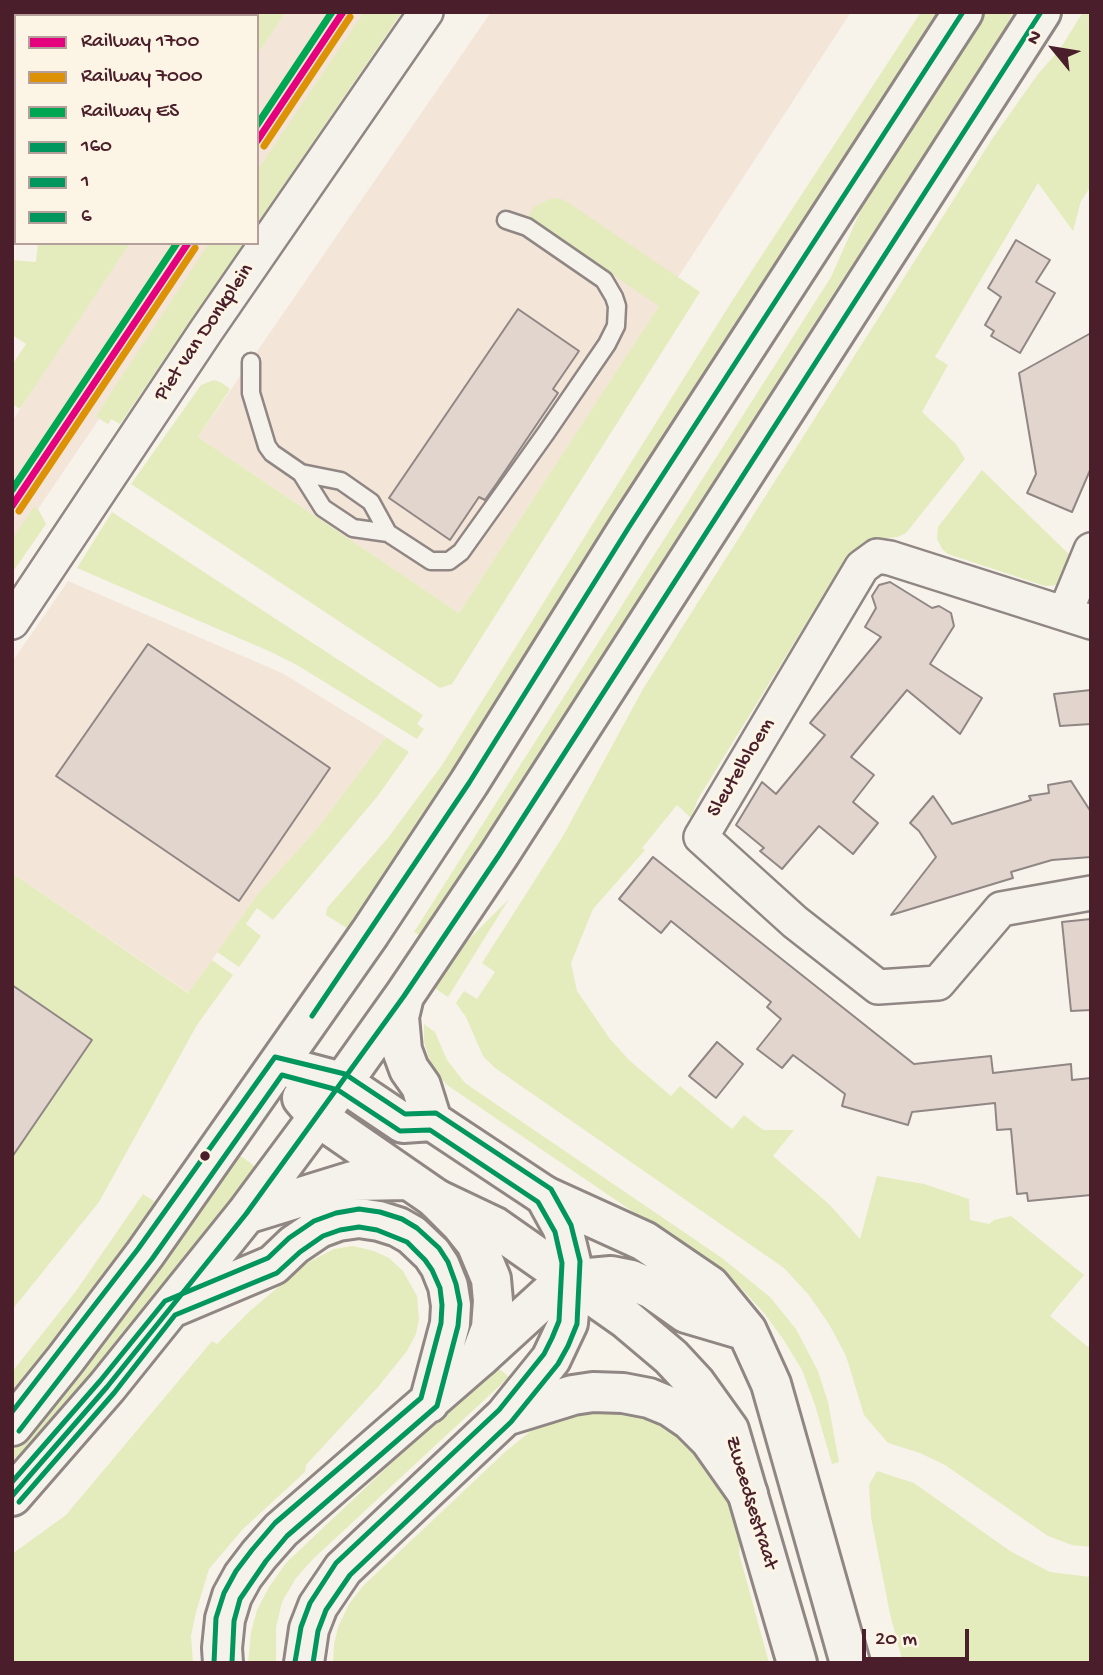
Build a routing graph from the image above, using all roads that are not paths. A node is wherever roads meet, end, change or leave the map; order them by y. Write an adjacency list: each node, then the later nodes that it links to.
1 (426, 12): 10 (street, Piet van Donkplein)
2 (963, 12): 13 (main road)
3 (1041, 12): 12 (main road)
4 (506, 220): 7 (lane)
5 (251, 362): 6 (lane)
6 (301, 473): 7 (lane); 7 (lane)
7 (388, 533)
8 (1091, 550): 9 (street)
9 (1078, 617): 11 (street, Sleutelbloem)
10 (12, 622)
11 (1091, 893)
12 (404, 996): 14 (main road); 16 (main road)
13 (278, 1065): 14 (main road); 15 (main road, Zweedsestraat); 26 (main road)
14 (342, 1082): 15 (main road); 16 (main road)
15 (318, 1117): 17 (main road, Zweedsestraat); 19 (main road)
16 (432, 1121): 18 (main road)
17 (422, 1189): 19 (main road); 20 (main road, Zweedsestraat); 23 (main road, Zweedsestraat)
18 (545, 1196): 20 (main road); 22 (main road)
19 (246, 1214): 21 (main road)
20 (572, 1282): 22 (main road); 23 (main road); 25 (main road); 27 (main road, Zweedsestraat)
21 (170, 1308): 24 (main road); 28 (main road)
22 (747, 1331): 32 (main road)
23 (480, 1357): 24 (main road)
24 (429, 1403): 29 (main road)
25 (505, 1416): 27 (main road); 30 (main road)
26 (12, 1426)
27 (748, 1494): 31 (main road, Zweedsestraat)
28 (12, 1496)
29 (223, 1663)
30 (304, 1663)
31 (797, 1663)
32 (850, 1663)

